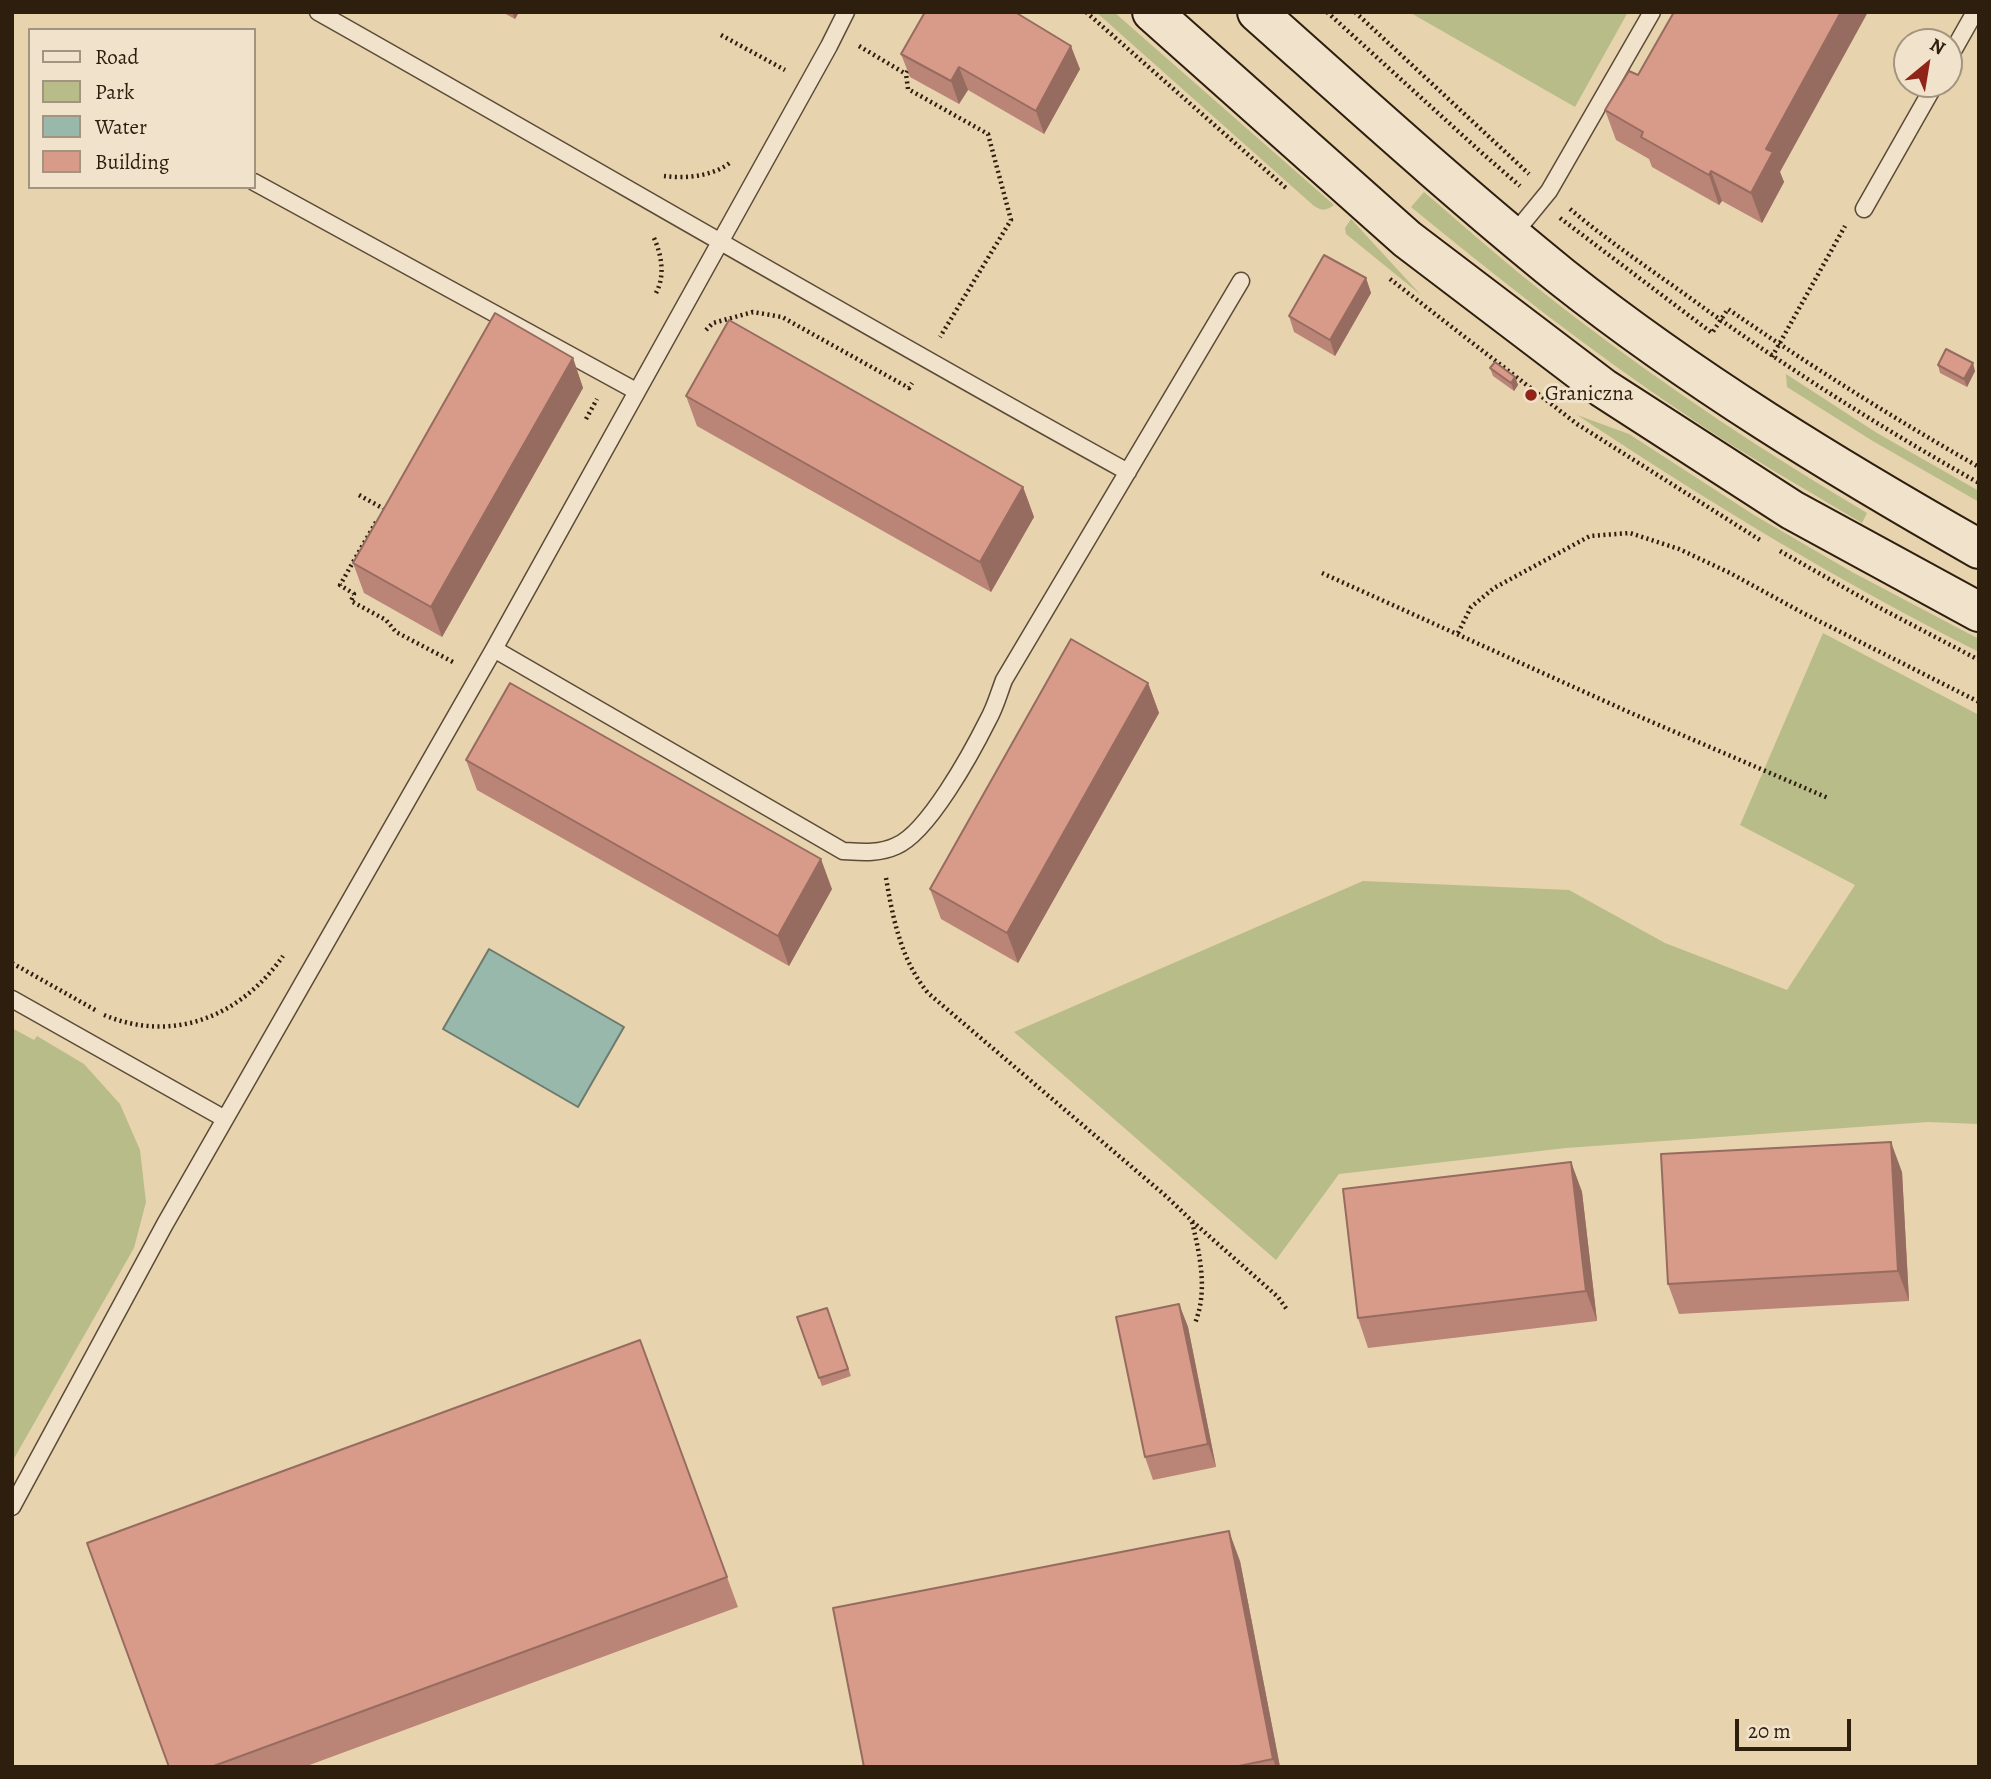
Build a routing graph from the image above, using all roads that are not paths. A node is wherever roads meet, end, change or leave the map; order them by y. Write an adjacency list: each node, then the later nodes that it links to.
1 (318, 12): 12 (lane)
2 (846, 12): 12 (lane)
3 (1152, 12): 17 (main road)
4 (1257, 12): 11 (main road)
5 (1652, 12): 11 (lane)
6 (1975, 12): 7 (lane)
7 (1963, 33)
8 (1927, 98): 10 (lane)
9 (256, 183): 14 (lane)
10 (1864, 209)
11 (1513, 235): 16 (main road)
12 (720, 241): 14 (lane); 15 (lane)
13 (1241, 281): 15 (lane)
14 (636, 391): 18 (lane)
15 (1128, 472): 18 (lane)
16 (1979, 550)
17 (1979, 612)
18 (494, 649): 20 (lane)
19 (12, 999): 20 (lane)
20 (225, 1119): 21 (lane)
21 (12, 1507)

